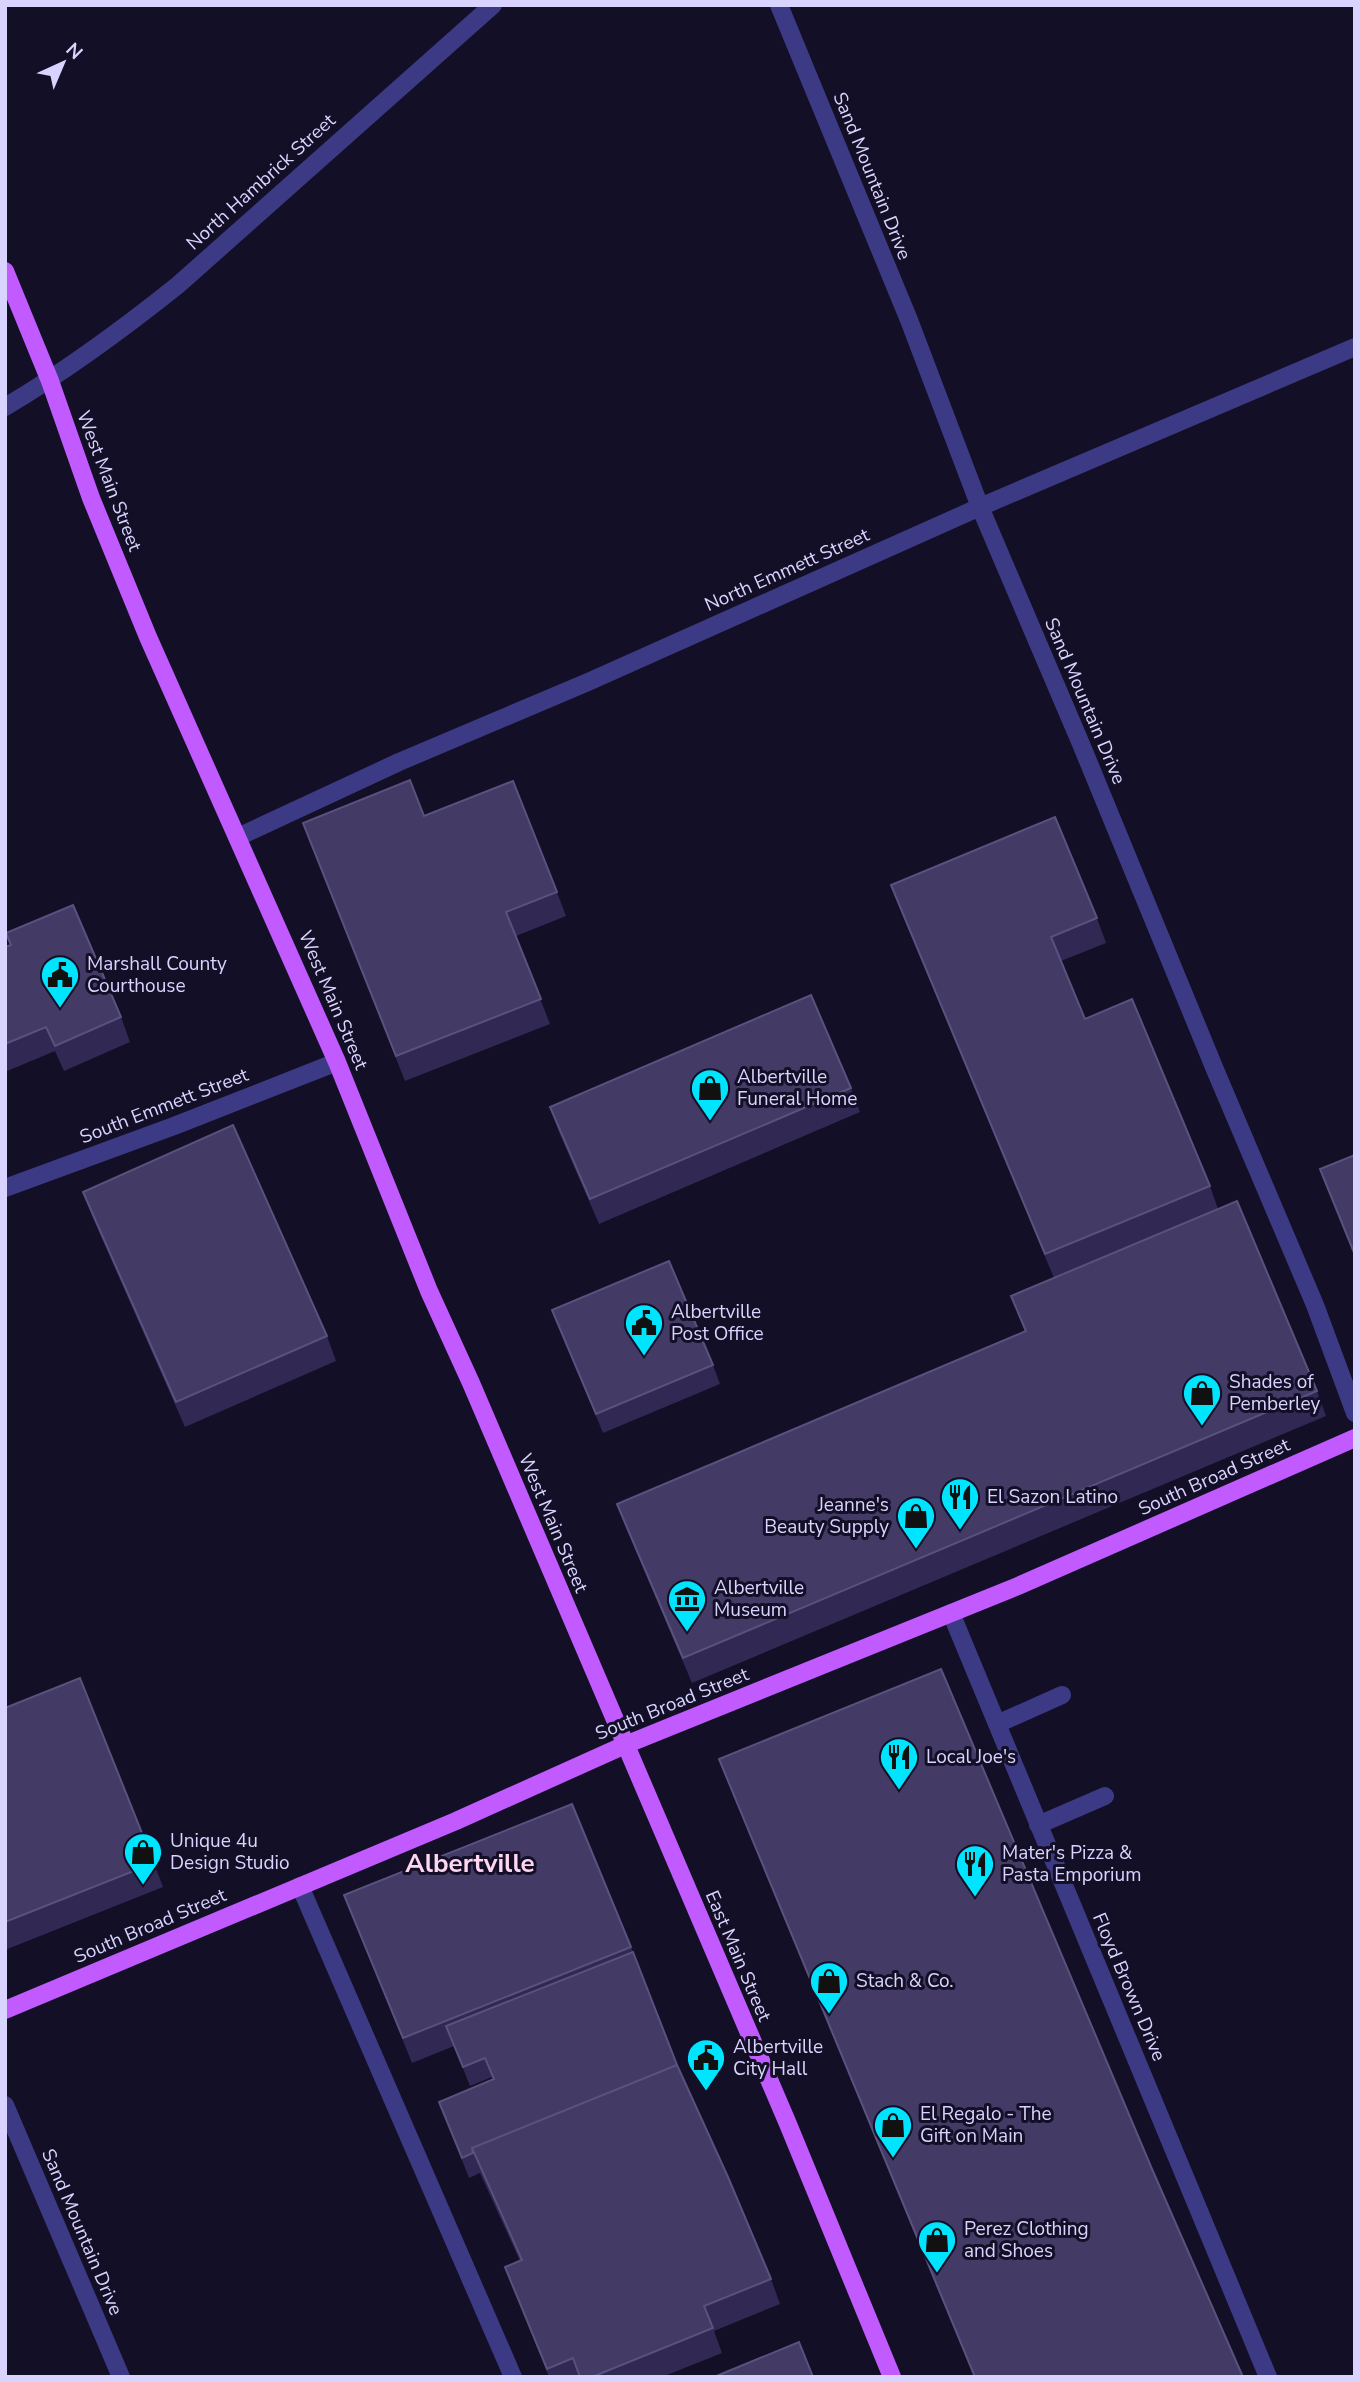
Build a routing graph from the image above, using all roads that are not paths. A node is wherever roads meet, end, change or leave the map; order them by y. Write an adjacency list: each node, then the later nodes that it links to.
1 (493, 5): 5 (street, North Hambrick Street)
2 (779, 5): 7 (street, Sand Mountain Drive)
3 (5, 271): 5 (main road, West Main Street)
4 (1355, 347): 7 (street, North Emmett Street)
5 (50, 381): 6 (street, North Hambrick Street); 8 (main road, West Main Street)
6 (5, 407)
7 (979, 506): 8 (street, North Emmett Street); 11 (street, Sand Mountain Drive)
8 (238, 837): 9 (main road, West Main Street)
9 (337, 1062): 10 (street, South Emmett Street); 16 (main road, West Main Street)
10 (5, 1188)
11 (1355, 1413)
12 (1355, 1438): 13 (main road, South Broad Street)
13 (951, 1613): 15 (street, Floyd Brown Drive); 16 (main road, South Broad Street)
14 (1062, 1695): 15 (street)
15 (997, 1724): 18 (street, Floyd Brown Drive)
16 (625, 1745): 19 (main road, South Broad Street); 24 (main road, East Main Street)
17 (1105, 1796): 18 (street)
18 (1038, 1825): 25 (street, Floyd Brown Drive)
19 (300, 1886): 20 (main road, South Broad Street); 23 (street)
20 (5, 2010)
21 (5, 2105): 22 (street, Sand Mountain Drive)
22 (121, 2377)
23 (513, 2377)
24 (892, 2377)
25 (1268, 2377)

